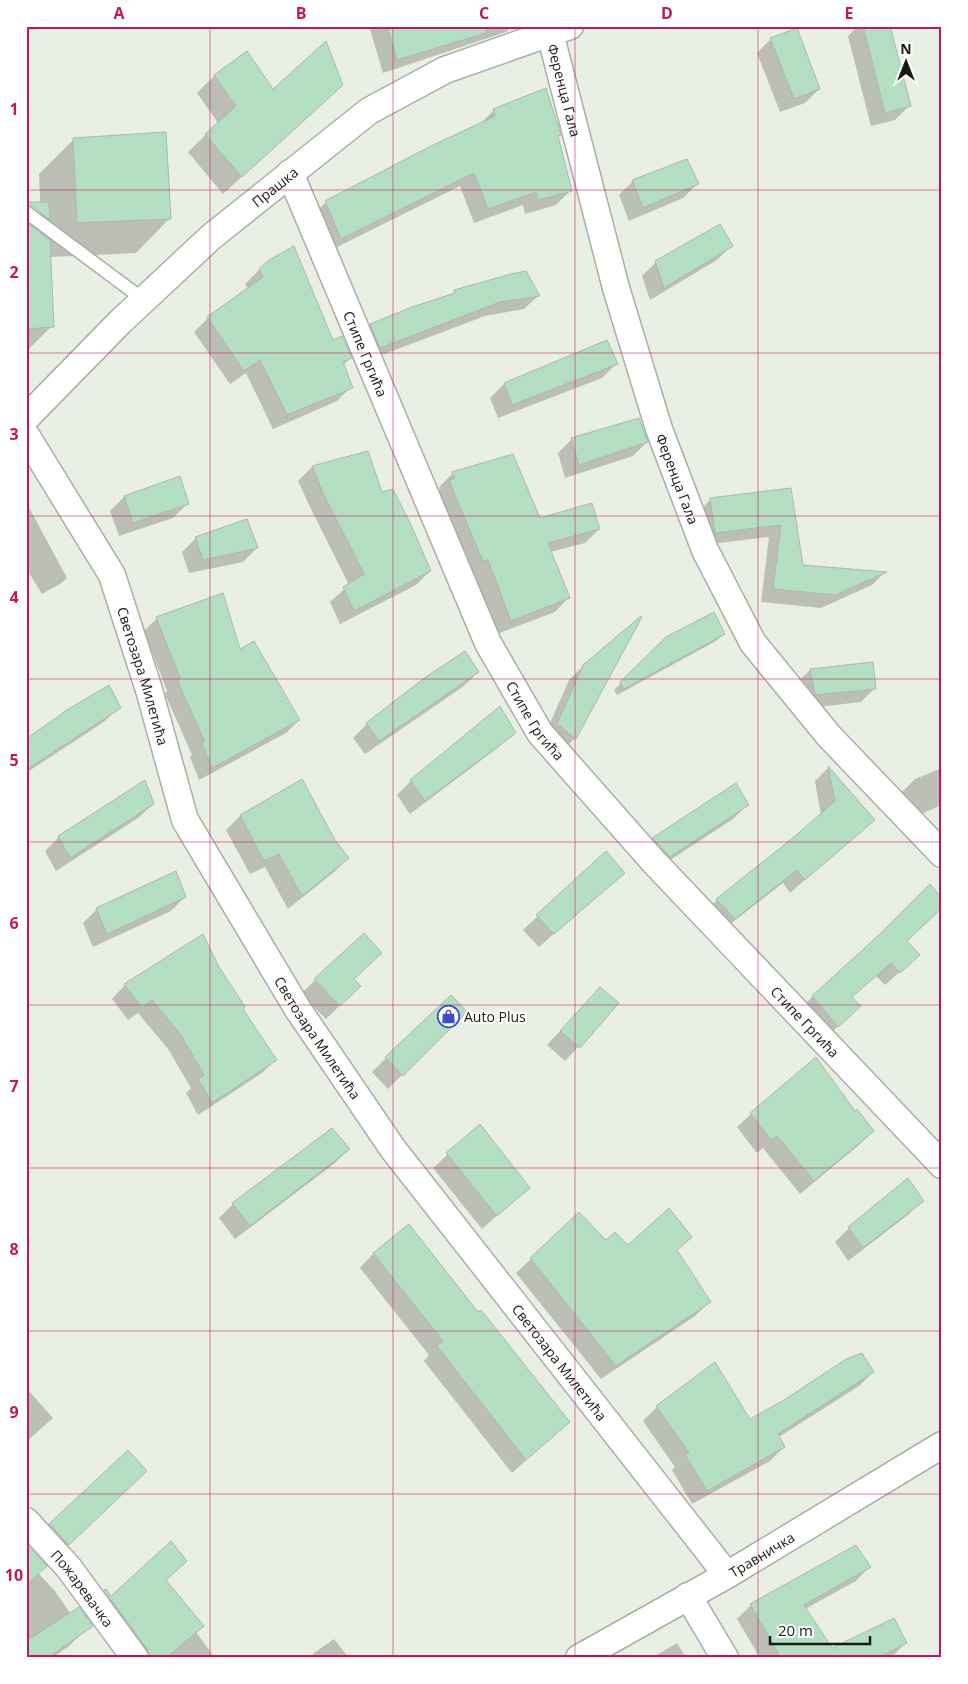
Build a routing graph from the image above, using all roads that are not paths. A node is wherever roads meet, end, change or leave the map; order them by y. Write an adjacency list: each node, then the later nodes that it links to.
1 (560, 30): 2 (street, Прашка); 8 (street, Ференца Гала)
2 (290, 173): 5 (street, Прашка); 9 (street, Стипе Гргића)
3 (26, 207): 4 (lane)
4 (26, 212): 5 (lane)
5 (144, 300): 6 (street, Прашка)
6 (26, 418)
7 (26, 435): 12 (street, Светозара Милетића)
8 (942, 854)
9 (942, 1164)
10 (942, 1445): 12 (street, Травничка)
11 (26, 1521): 14 (street, Пожаревачка)
12 (727, 1575): 13 (street, Травничка)
13 (688, 1596): 15 (street, Травничка); 16 (street)
14 (135, 1658)
15 (579, 1658)
16 (725, 1658)

